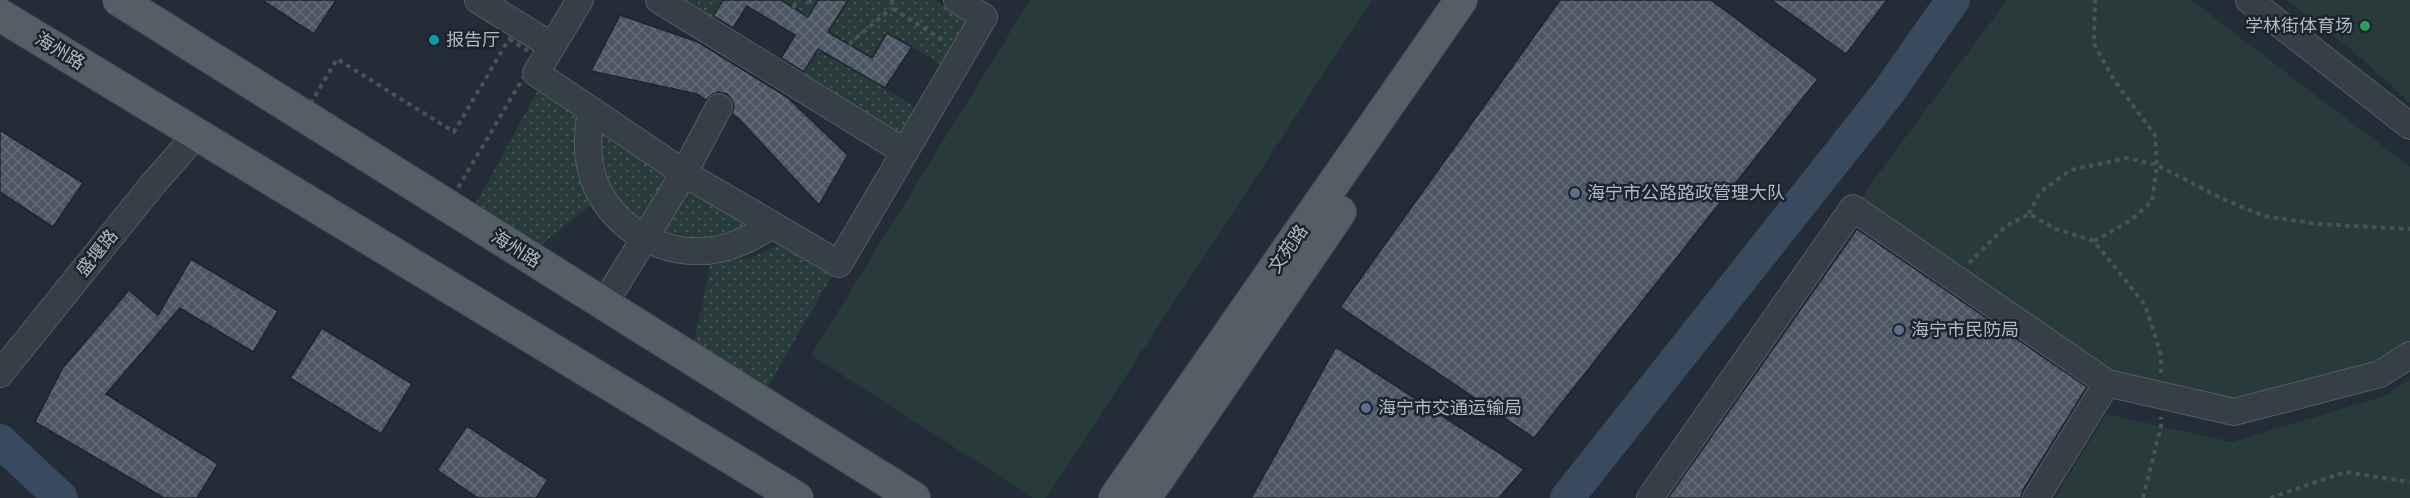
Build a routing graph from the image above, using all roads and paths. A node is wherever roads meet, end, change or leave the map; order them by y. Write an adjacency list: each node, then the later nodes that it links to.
1 (119, 0): 33 (main road, 海州路)
2 (477, 0): 18 (street)
3 (580, 0): 18 (street)
4 (659, 0): 23 (street)
5 (798, 0): 14 (path)
6 (808, 0): 13 (path)
7 (892, 0): 15 (path)
8 (957, 0): 19 (street)
9 (1461, 0): 41 (main road, 文苑路)
10 (1485, 0): 42 (main road, 文苑路)
11 (2095, 0): 24 (path)
12 (2249, 0): 21 (street)
13 (815, 4)
14 (793, 8)
15 (892, 8): 17 (path); 19 (path)
16 (0, 15): 22 (main road, 海州路)
17 (849, 44)
18 (552, 46): 25 (street)
19 (963, 53): 23 (street)
20 (719, 107): 25 (street)
21 (2410, 126)
22 (196, 135): 35 (street, 盛堰路); 39 (main road, 海州路)
23 (905, 152): 28 (street)
24 (2157, 165): 27 (path); 29 (path); 31 (path)
25 (684, 172): 28 (street); 30 (street); 30 (street)
26 (455, 193): 26 (path)
27 (2029, 214): 31 (path); 32 (path)
28 (773, 225): 30 (street)
29 (2410, 229)
30 (645, 238): 33 (street)
31 (2094, 241): 37 (path)
32 (1954, 277): 36 (street); 43 (street)
33 (604, 304): 40 (main road, 海州路)
34 (2410, 355): 37 (street)
35 (7, 364)
36 (2106, 383): 37 (street); 44 (street)
37 (2161, 395): 45 (path)
38 (2410, 482): 46 (path)
39 (797, 498)
40 (914, 498)
41 (1115, 498)
42 (1145, 498)
43 (1650, 498)
44 (2036, 498)
45 (2143, 498)
46 (2270, 498)

